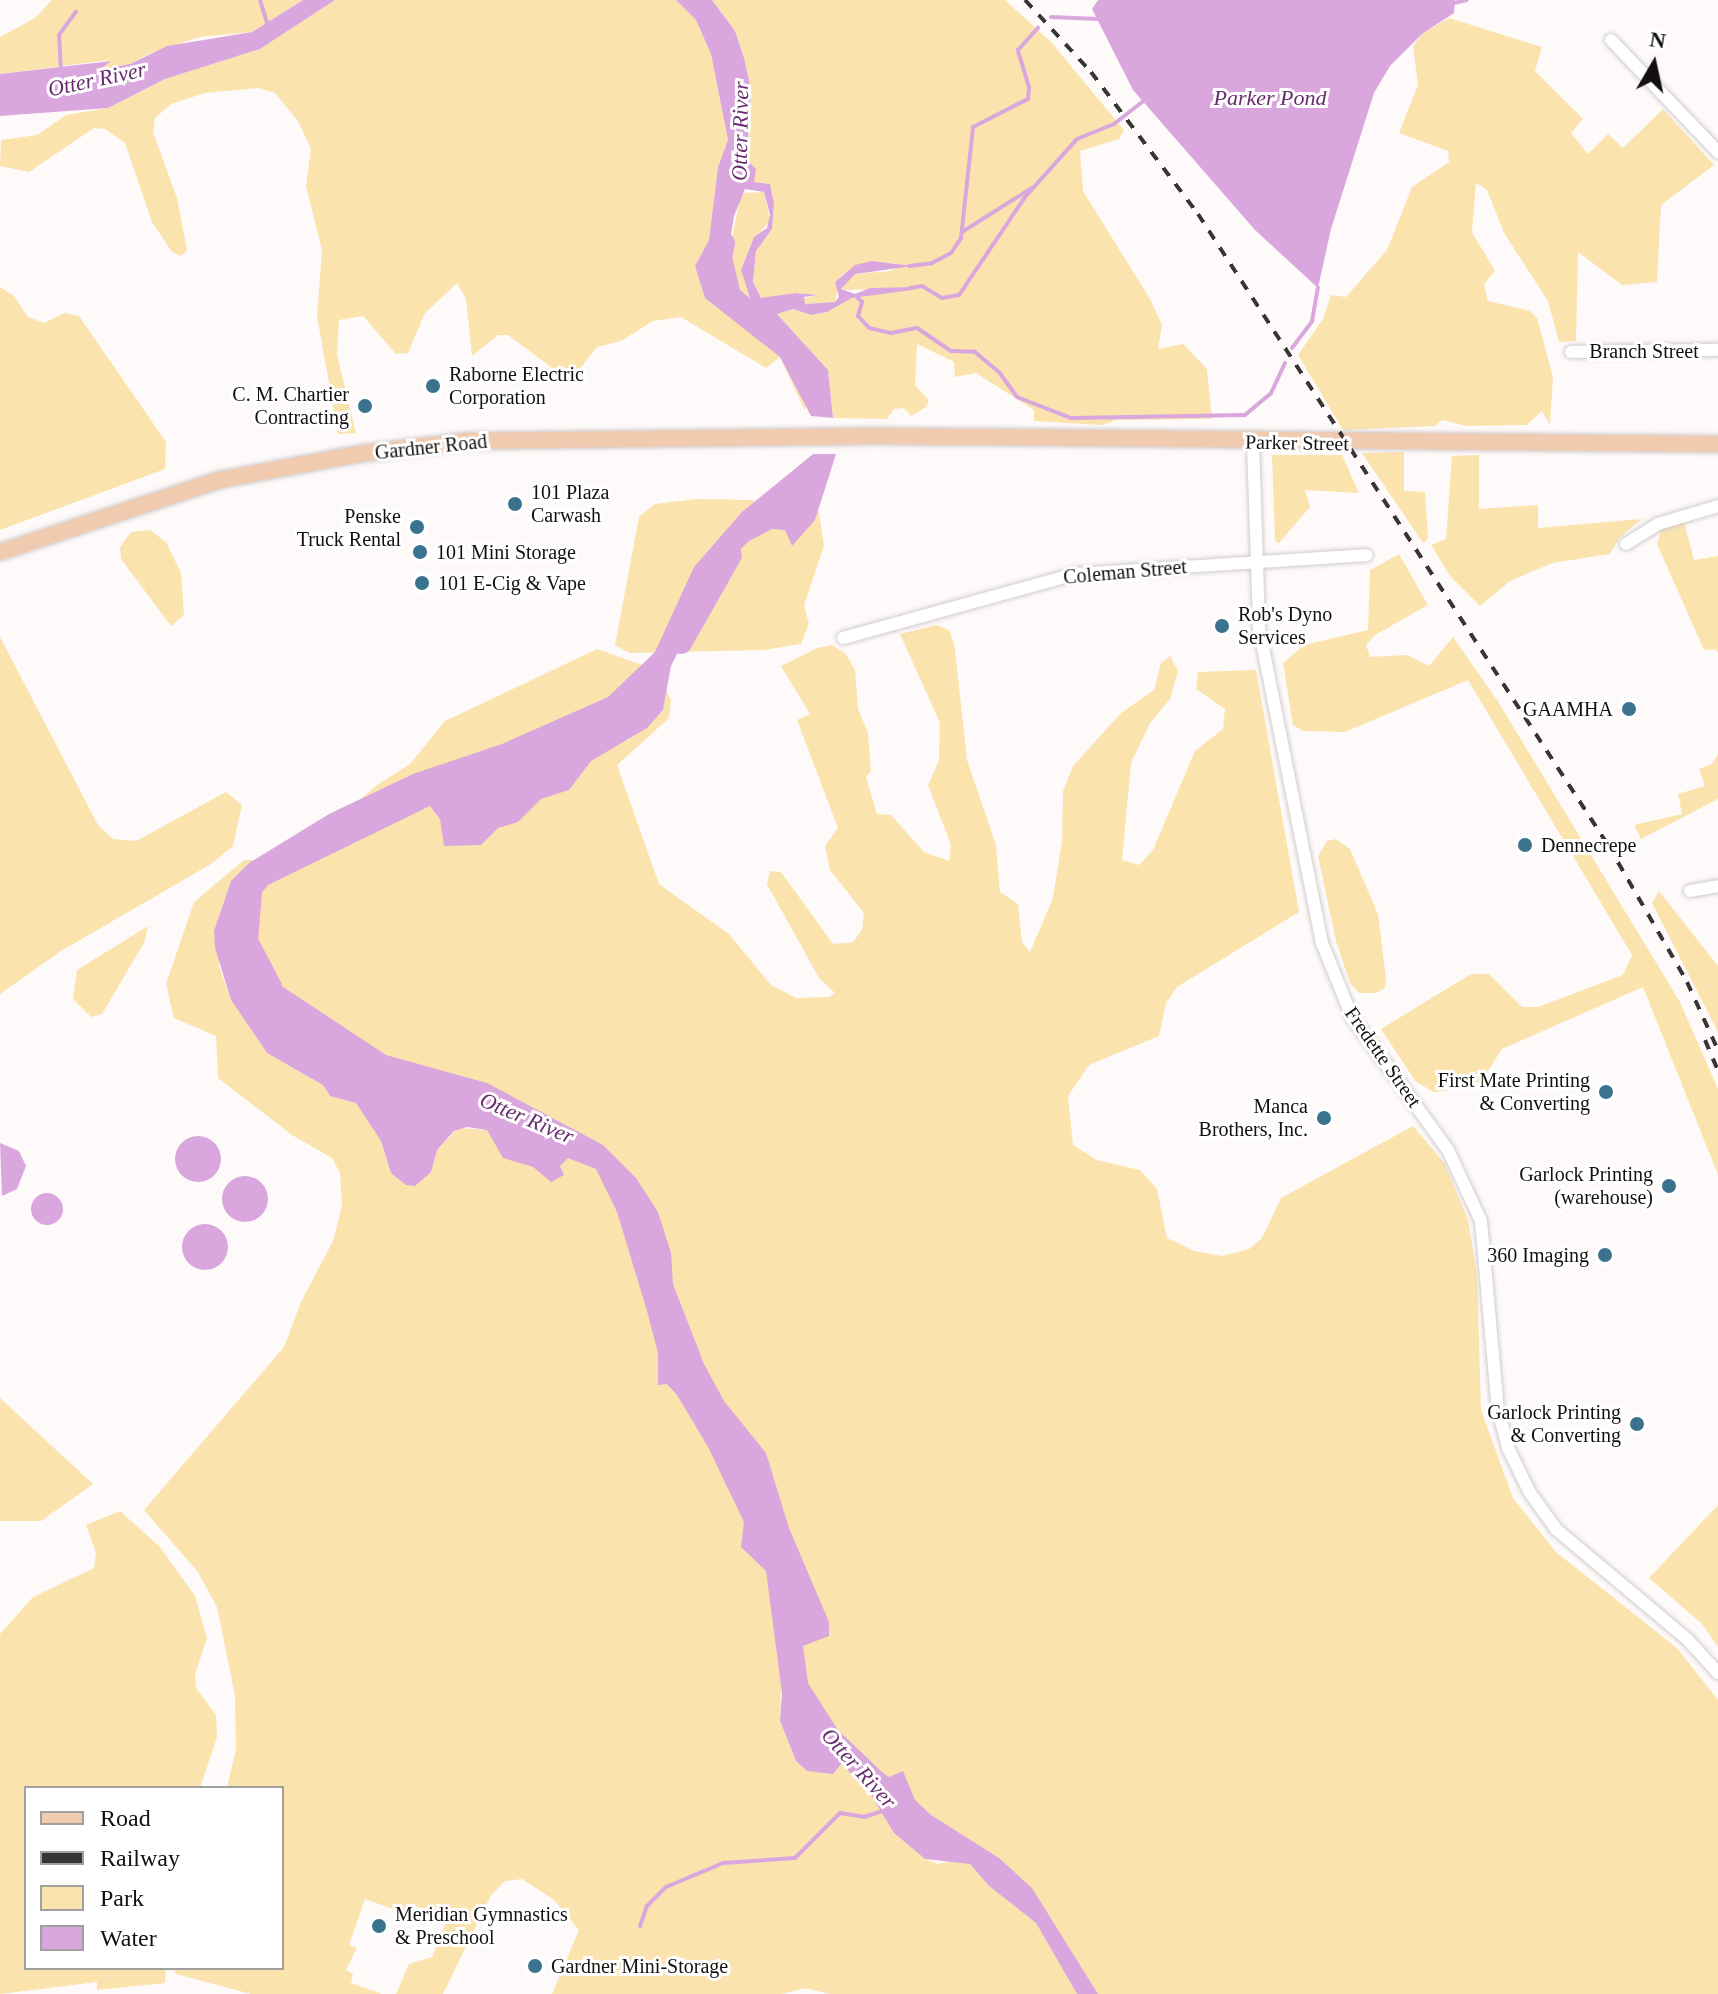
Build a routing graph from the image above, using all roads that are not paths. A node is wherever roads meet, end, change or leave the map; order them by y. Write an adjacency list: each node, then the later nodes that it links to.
1 (1611, 40): 2 (street)
2 (1718, 152)
3 (1718, 350): 4 (street, Branch Street)
4 (1571, 352)
5 (876, 436): 6 (main road, Parker Street); 10 (main road, Gardner Road)
6 (1253, 443): 7 (main road, Parker Street); 12 (street, Fredette Street)
7 (1718, 444)
8 (1718, 506): 9 (street)
9 (1626, 544)
10 (0, 552)
11 (1366, 555): 12 (street, Coleman Street)
12 (1255, 561): 13 (street, Coleman Street); 16 (street, Fredette Street)
13 (843, 638)
14 (1718, 886): 15 (street)
15 (1690, 891)
16 (1718, 1673)

